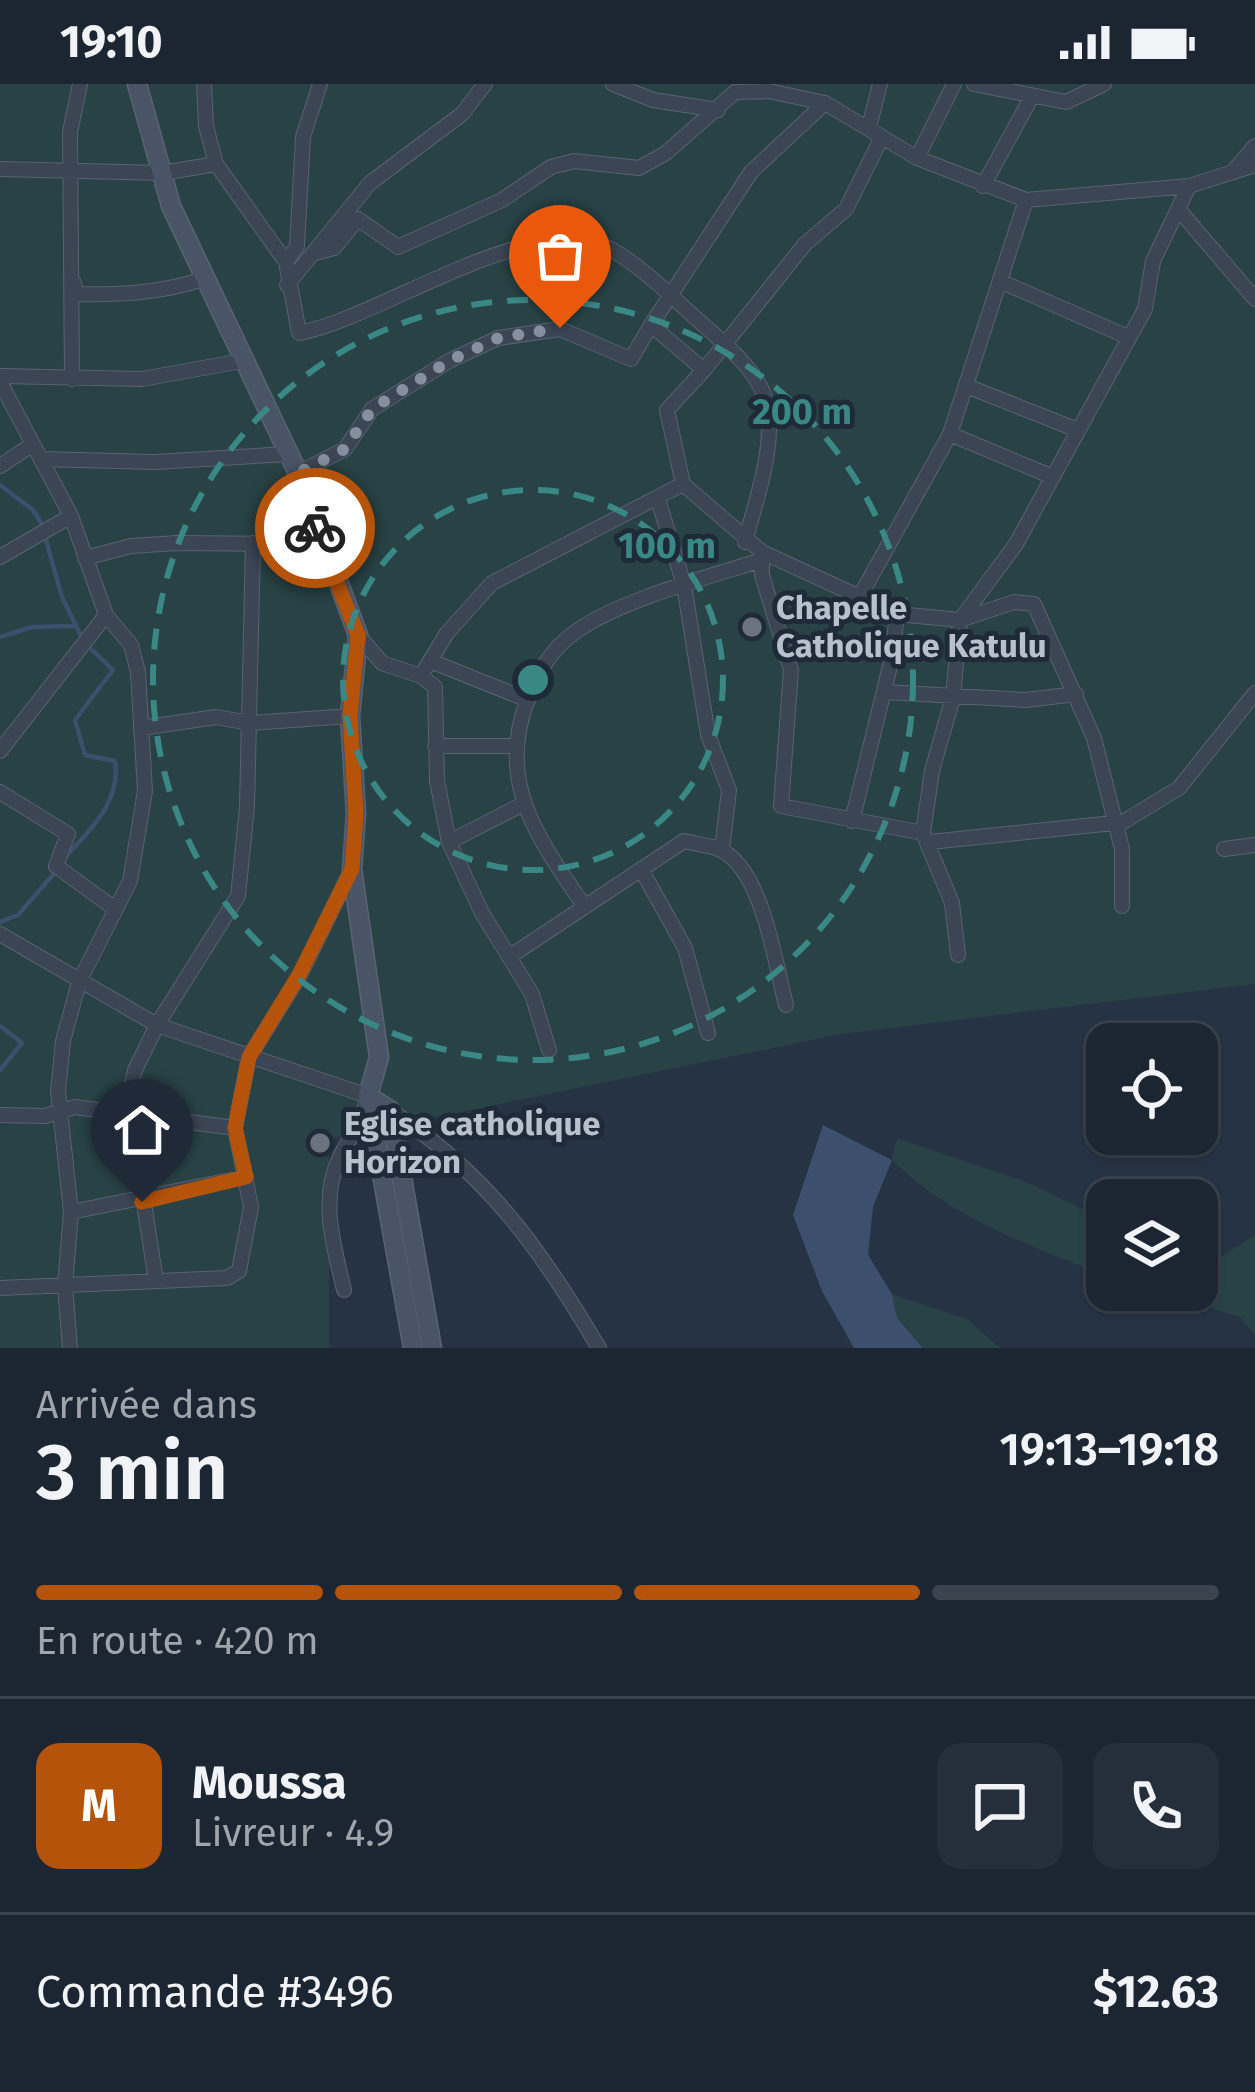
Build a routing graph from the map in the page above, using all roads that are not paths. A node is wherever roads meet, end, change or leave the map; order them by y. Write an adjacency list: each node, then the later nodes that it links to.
1 (80, 84): 21 (street)
2 (137, 84): 24 (street)
3 (204, 84): 19 (street)
4 (320, 84): 30 (street)
5 (485, 84): 29 (street)
6 (613, 84): 15 (street)
7 (880, 84): 16 (street)
8 (953, 84): 18 (street)
9 (974, 84): 13 (street)
10 (1104, 84): 13 (street)
11 (732, 88): 12 (street); 15 (street)
12 (769, 88): 14 (street)
13 (1031, 98): 26 (street)
14 (825, 103): 16 (street); 35 (street)
15 (718, 110): 29 (street)
16 (875, 132): 18 (street); 39 (street)
17 (1255, 146): 23 (street)
18 (917, 158): 26 (street)
19 (216, 164): 24 (street); 30 (street)
20 (1255, 165): 23 (street)
21 (73, 167): 22 (street); 24 (street); 31 (street)
22 (0, 169)
23 (1235, 169): 25 (street)
24 (162, 172): 32 (street)
25 (1189, 185): 27 (street); 28 (street)
26 (982, 186): 27 (street)
27 (1026, 200): 33 (street)
28 (1179, 210): 36 (street); 38 (street)
29 (312, 254): 34 (street)
30 (286, 262): 34 (street)
31 (72, 278): 32 (street); 43 (street)
32 (203, 279): 40 (street)
33 (1003, 282): 38 (street); 44 (street)
34 (287, 285): 35 (street)
35 (667, 294): 37 (street); 39 (street)
36 (1255, 299)
37 (651, 325): 41 (street); 51 (street)
38 (1129, 337): 45 (street)
39 (726, 345): 41 (street); 57 (street)
40 (247, 360): 43 (street); 48 (street)
41 (704, 370): 53 (street)
42 (0, 379): 43 (street); 47 (street)
43 (72, 379)
44 (969, 387): 45 (street); 46 (street)
45 (1075, 429): 52 (street)
46 (950, 434): 52 (street); 63 (street)
47 (30, 446): 49 (street); 50 (street)
48 (288, 454): 49 (street); 51 (street)
49 (41, 459): 55 (street)
50 (0, 466)
51 (298, 473): 56 (street)
52 (1053, 477): 66 (street)
53 (683, 484): 54 (street); 57 (street)
54 (658, 500): 62 (street); 68 (street)
55 (71, 516): 59 (street); 61 (street)
56 (317, 535): 58 (street); 67 (street)
57 (745, 542): 60 (street)
58 (253, 543): 61 (street); 76 (street)
59 (0, 557)
60 (761, 557): 62 (street); 63 (street); 83 (street)
61 (85, 558): 65 (street)
62 (684, 585): 74 (street); 89 (street)
63 (859, 598): 64 (street)
64 (897, 614): 66 (street); 70 (street)
65 (106, 615): 77 (street); 80 (street)
66 (960, 620): 72 (street); 73 (street)
67 (358, 635): 69 (street); 75 (street)
68 (433, 662): 69 (street); 74 (street)
69 (421, 676): 78 (street)
70 (885, 692): 73 (street); 83 (street)
71 (1255, 693): 84 (street)
72 (1076, 694): 73 (street); 84 (street)
73 (953, 697): 85 (street)
74 (528, 700): 79 (street)
75 (350, 716): 76 (street); 90 (street)
76 (249, 723): 77 (street); 100 (street)
77 (141, 728): 94 (street)
78 (435, 746): 79 (street); 86 (street)
79 (515, 746): 82 (street)
80 (0, 752)
81 (0, 791): 94 (street)
82 (525, 803): 86 (street); 93 (street)
83 (852, 821): 85 (street)
84 (1114, 825): 85 (street); 92 (street)
85 (927, 838): 96 (street)
86 (448, 842): 97 (street)
87 (1255, 845): 88 (street)
88 (1224, 848)
89 (722, 850): 91 (street); 99 (street)
90 (352, 869): 103 (street); 104 (street)
91 (642, 871): 93 (street); 101 (street)
92 (1122, 906)
93 (584, 907): 97 (street)
94 (115, 909): 98 (street)
95 (0, 934): 98 (street)
96 (958, 956)
97 (509, 957): 102 (street)
98 (79, 982): 100 (street); 106 (street)
99 (786, 1005)
100 (157, 1025): 103 (street); 108 (street)
101 (709, 1033)
102 (549, 1050)
103 (249, 1057): 104 (street); 109 (street)
104 (368, 1096): 105 (street); 116 (street); 118 (street)
105 (390, 1110): 119 (street); 120 (street)
106 (59, 1113): 107 (street); 108 (street); 112 (street)
107 (0, 1115)
108 (130, 1115): 109 (street); 111 (street)
109 (235, 1128): 110 (street)
110 (246, 1177): 111 (street); 113 (street)
111 (142, 1202): 112 (street); 113 (street)
112 (70, 1212): 114 (street)
113 (156, 1282): 114 (street)
114 (65, 1286): 115 (street); 117 (street)
115 (0, 1288)
116 (344, 1290)
117 (70, 1348)
118 (413, 1348)
119 (432, 1348)
120 (599, 1348)

